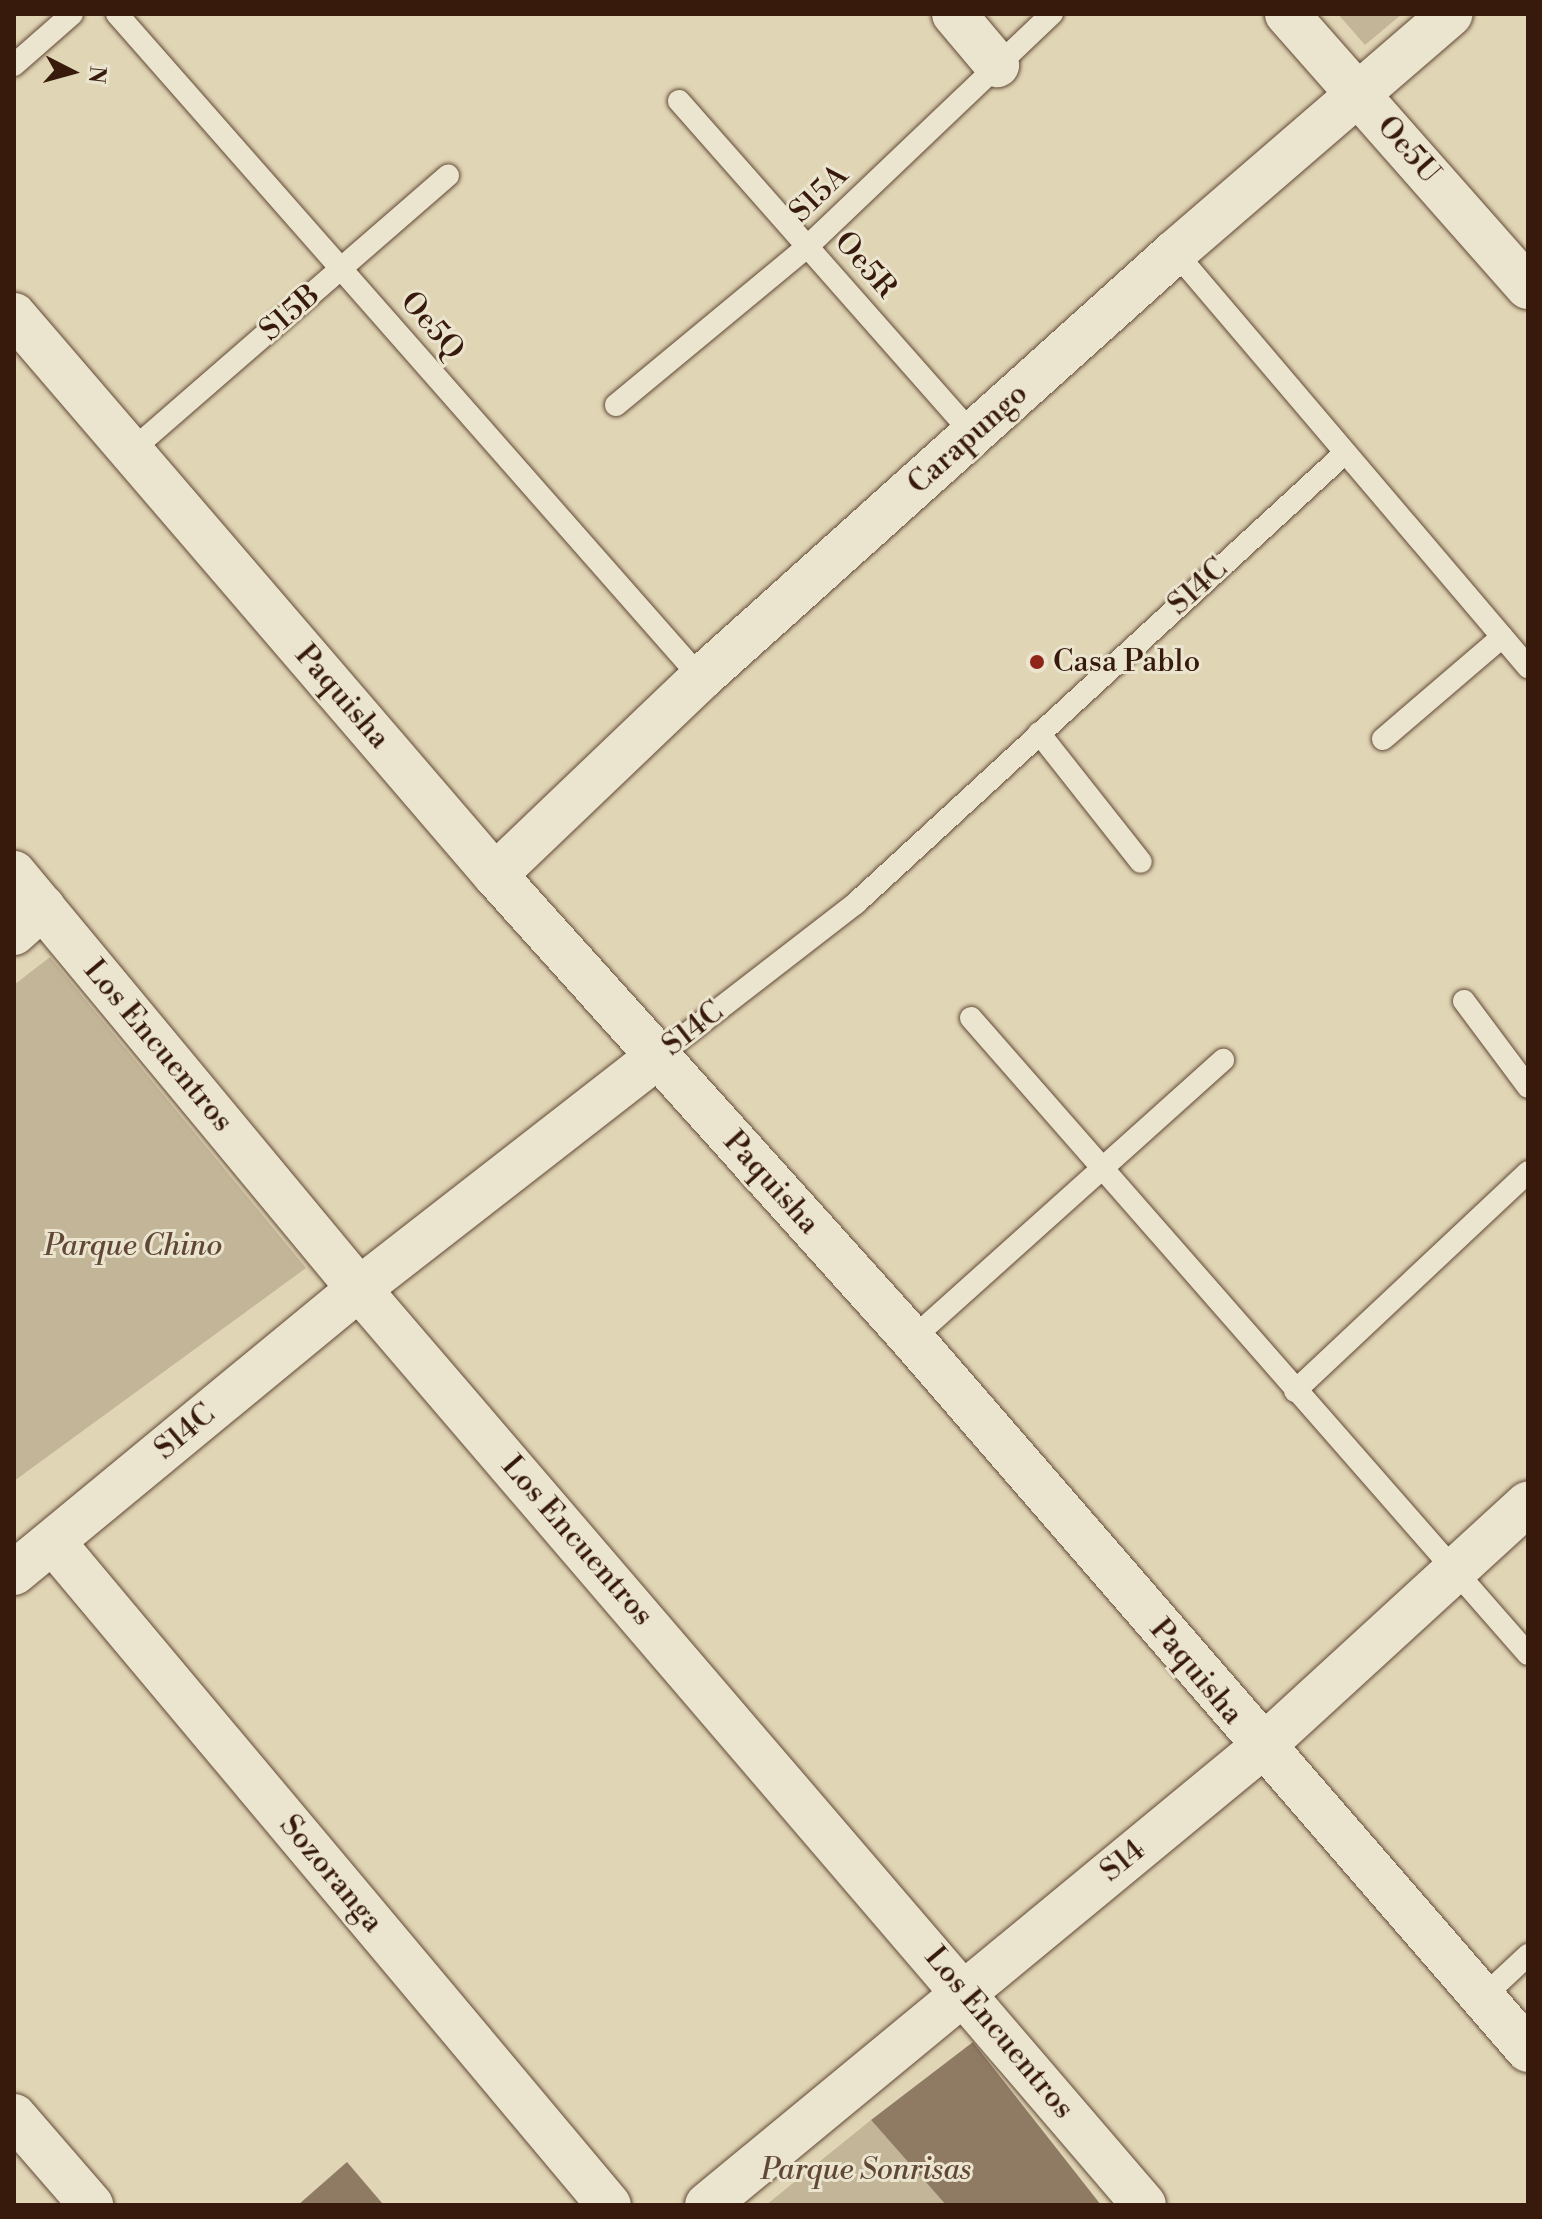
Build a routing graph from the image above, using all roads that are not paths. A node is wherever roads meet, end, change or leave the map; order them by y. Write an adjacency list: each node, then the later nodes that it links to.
1 (72, 14): 7 (lane)
2 (117, 14): 14 (lane, Oe5Q)
3 (954, 14): 8 (street)
4 (1052, 14): 8 (lane, S15A)
5 (1287, 14): 9 (street, Oe5U)
6 (1451, 14): 9 (street, Carapungo)
7 (14, 65)
8 (997, 65): 12 (lane, S15A)
9 (1359, 94): 13 (street, Carapungo); 15 (street, Oe5U)
10 (679, 101): 12 (lane, Oe5R)
11 (448, 175): 14 (lane, S15B)
12 (808, 246): 17 (lane, S15A); 18 (lane, Oe5R)
13 (1175, 252): 18 (street, Carapungo); 20 (lane)
14 (342, 268): 19 (lane, S15B); 23 (lane, Oe5Q)
15 (1528, 287)
16 (14, 315): 19 (street, Paquisha)
17 (616, 405)
18 (973, 434): 23 (street, Carapungo)
19 (131, 451): 28 (street, Paquisha)
20 (1344, 454): 21 (lane); 24 (lane, S14C)
21 (1502, 637): 22 (lane); 25 (lane)
22 (1528, 667)
23 (701, 678): 28 (street, Carapungo)
24 (1039, 733): 26 (lane); 32 (lane, S14C)
25 (1383, 739)
26 (1141, 862)
27 (14, 873): 29 (street, Los Encuentros)
28 (495, 875): 32 (street, Paquisha)
29 (29, 920): 37 (street, Los Encuentros)
30 (1464, 1001): 34 (lane)
31 (971, 1018): 35 (lane)
32 (657, 1057): 37 (street, S14C); 38 (street, Paquisha)
33 (1223, 1060): 35 (lane)
34 (1528, 1087)
35 (1103, 1168): 38 (lane); 39 (lane)
36 (1528, 1172): 39 (lane)
37 (359, 1289): 41 (street, S14C); 47 (street, Los Encuentros)
38 (912, 1339): 45 (street, Paquisha)
39 (1295, 1391): 42 (lane)
40 (1528, 1503): 42 (street, S14)
41 (53, 1542): 43 (street, S14C); 52 (street, Sozoranga)
42 (1454, 1570): 44 (lane); 45 (street, S14)
43 (14, 1573)
44 (1528, 1654)
45 (1261, 1748): 47 (street, S14); 48 (street, Paquisha)
46 (1528, 1955): 48 (lane)
47 (965, 1991): 53 (street, S14); 54 (street, Los Encuentros)
48 (1482, 1998): 49 (street, Paquisha)
49 (1528, 2050)
50 (14, 2116): 51 (street)
51 (91, 2205)
52 (609, 2205)
53 (707, 2205)
54 (1144, 2205)

